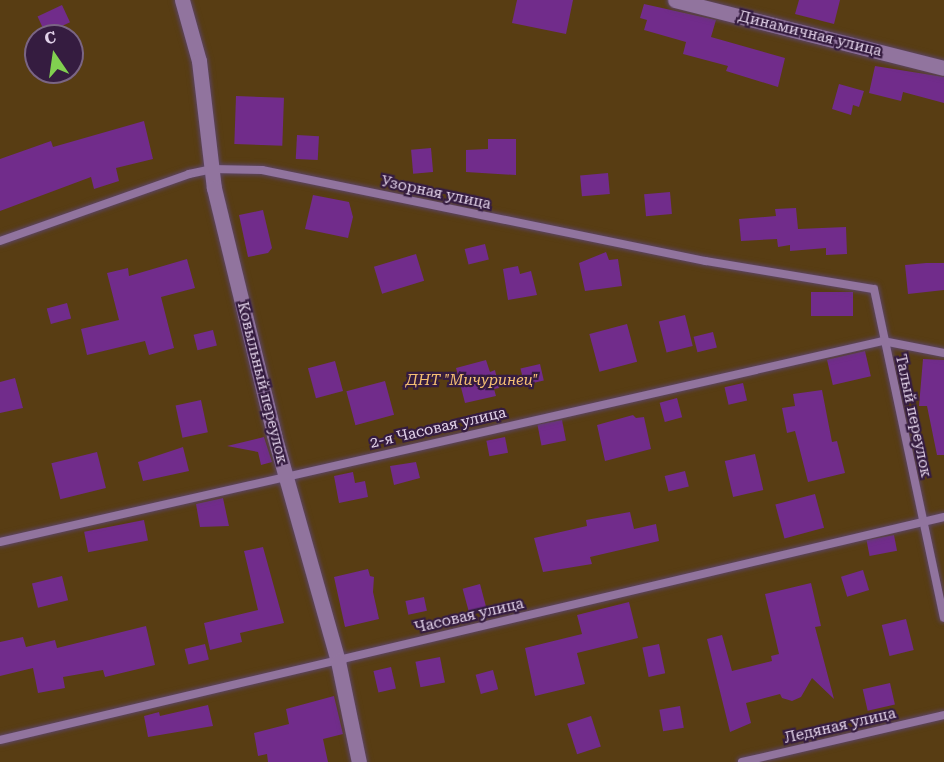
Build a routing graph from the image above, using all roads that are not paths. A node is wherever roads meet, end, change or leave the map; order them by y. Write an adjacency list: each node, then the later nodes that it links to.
1 (182, 0): 4 (street, Ковыльный переулок)
2 (675, 0): 3 (street, Динамичная улица)
3 (944, 68)
4 (212, 169): 5 (lane, Узорная улица); 6 (lane, Узорная улица); 9 (street, Ковыльный переулок)
5 (0, 241)
6 (874, 289): 7 (lane, Талый переулок)
7 (883, 340): 8 (lane); 9 (lane, 2-я Часовая улица); 11 (lane, Талый переулок)
8 (944, 353)
9 (286, 476): 12 (lane, 2-я Часовая улица); 14 (street, Ковыльный переулок)
10 (944, 517): 11 (lane, Часовая улица)
11 (921, 522): 13 (lane, Талый переулок); 14 (lane, Часовая улица)
12 (0, 542)
13 (944, 618)
14 (338, 661): 16 (lane, Часовая улица); 17 (street, Ковыльный переулок)
15 (944, 715): 18 (lane, Ледяная улица)
16 (0, 740)
17 (359, 762)
18 (742, 762)

